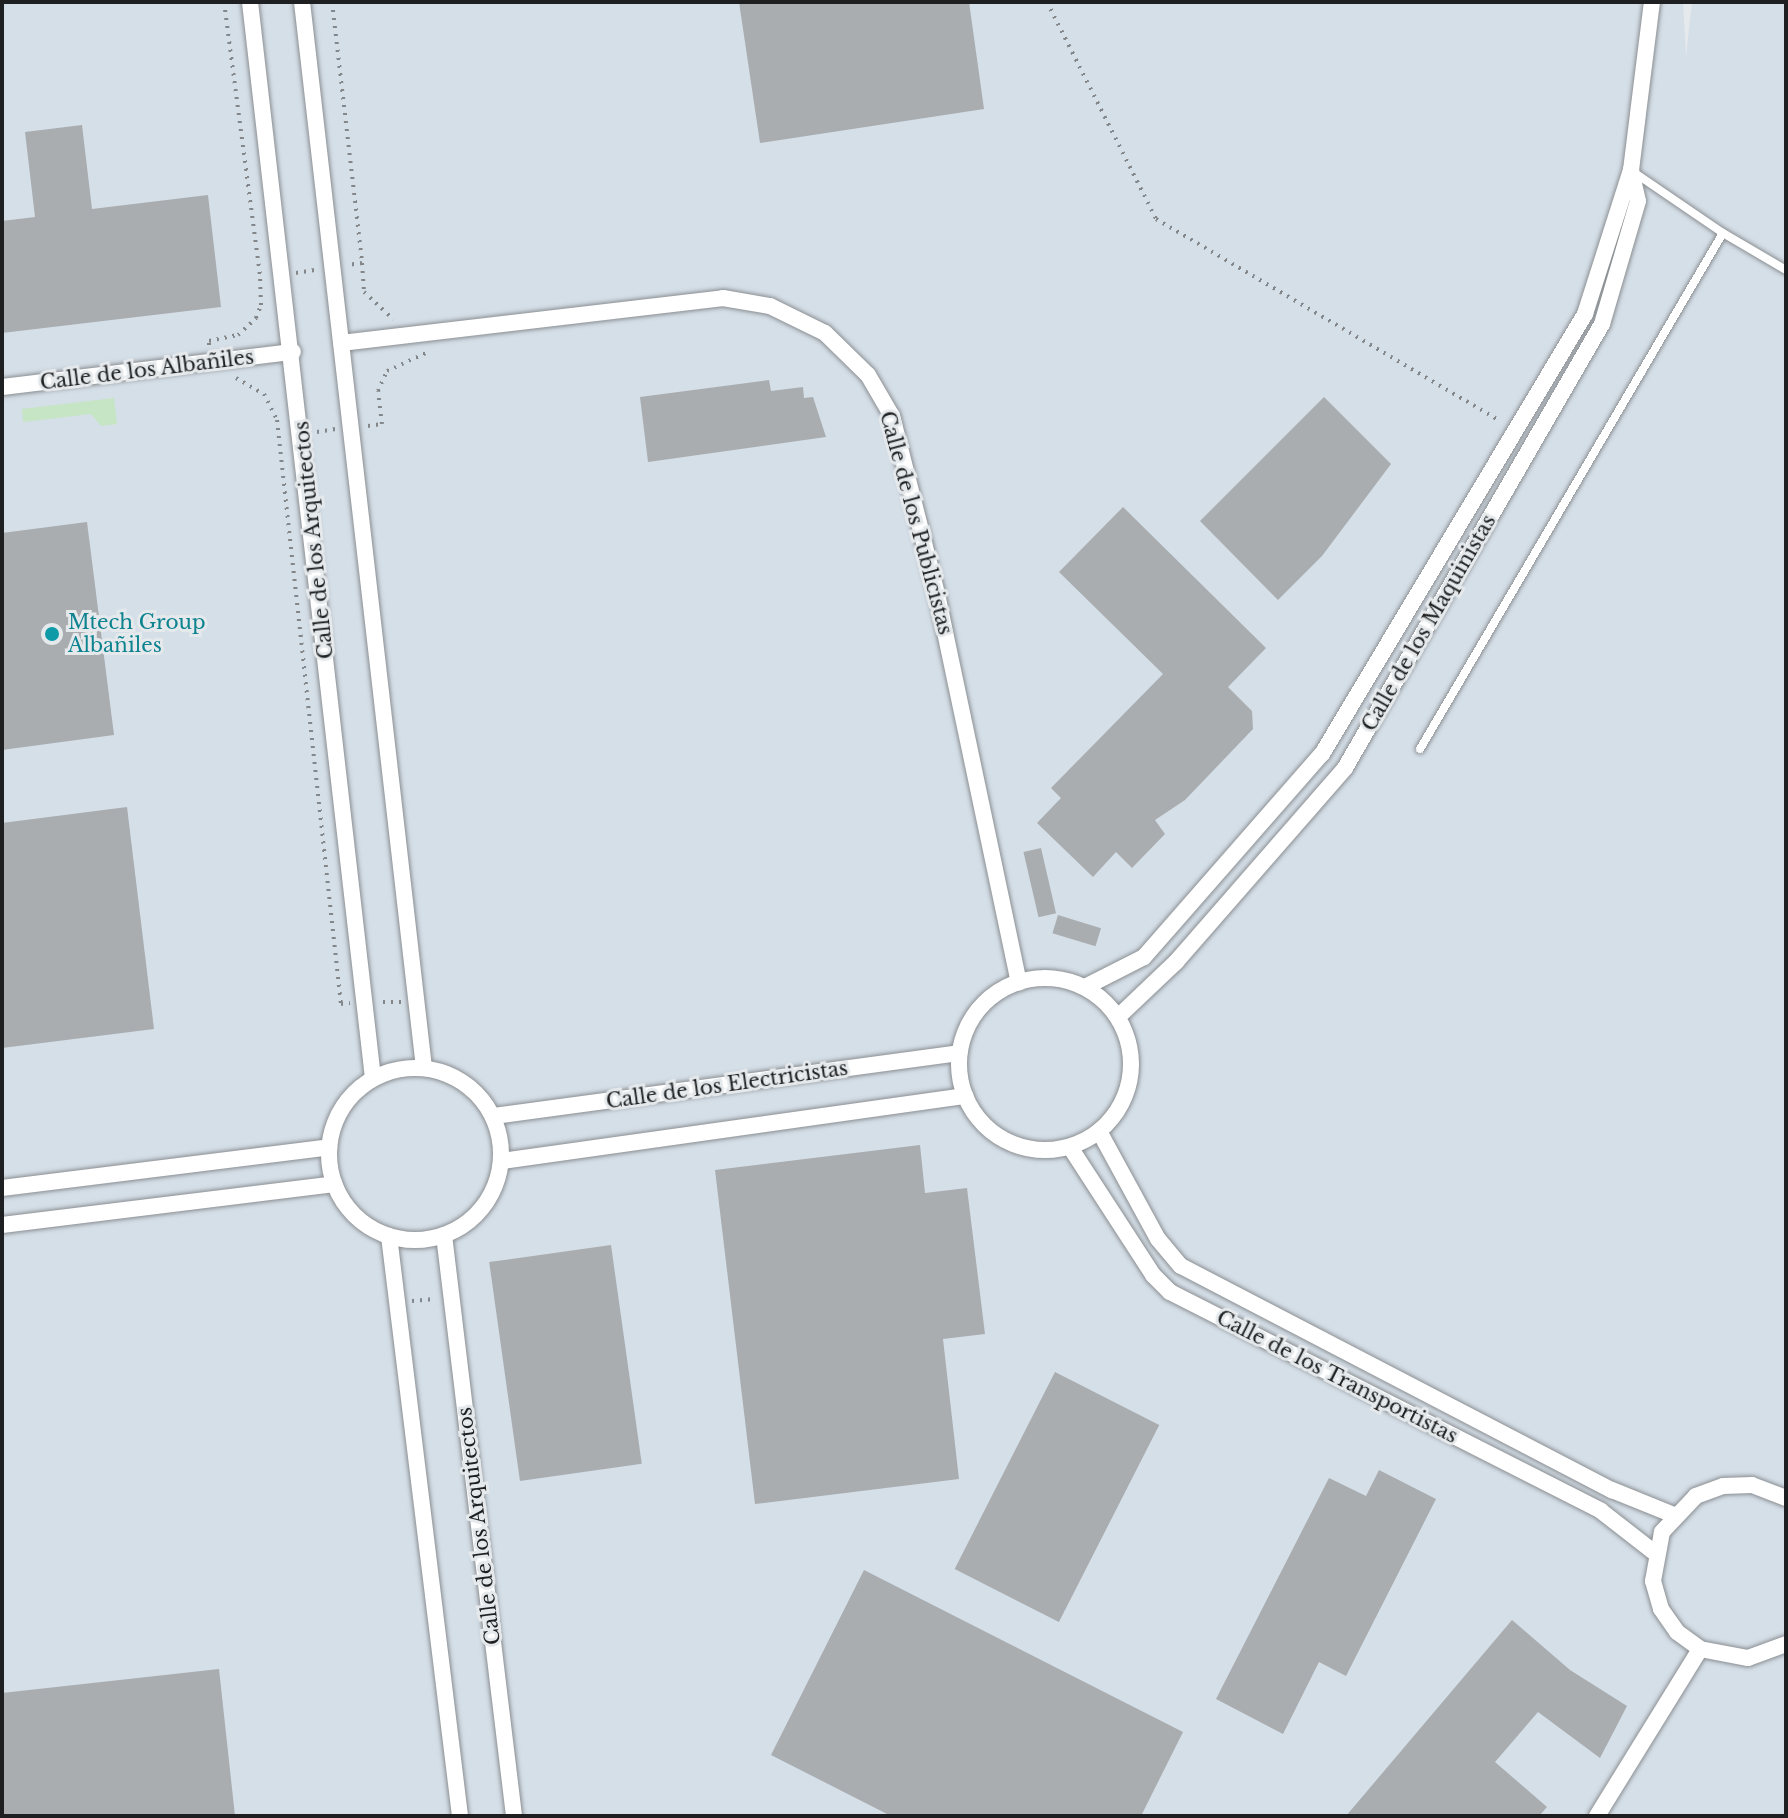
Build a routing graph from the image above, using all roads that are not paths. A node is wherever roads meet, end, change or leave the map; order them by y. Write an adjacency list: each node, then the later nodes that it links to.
1 (250, 2): 8 (street, Calle de los Arquitectos)
2 (302, 2): 7 (street)
3 (1652, 2): 4 (street, Calle de los Maquinistas)
4 (1631, 170): 5 (lane); 12 (street, Calle de los Maquinistas); 13 (street, Calle de los Maquinistas)
5 (1723, 233): 6 (lane); 10 (lane)
6 (1786, 270)
7 (341, 343): 11 (street, Calle de los Publicistas); 15 (street)
8 (293, 352): 9 (street, Calle de los Albañiles); 16 (street, Calle de los Arquitectos)
9 (2, 387)
10 (1420, 749)
11 (1019, 982): 12 (street); 14 (street)
12 (1085, 987): 13 (street)
13 (1118, 1017): 19 (street)
14 (959, 1053): 17 (street); 18 (street, Calle de los Electricistas)
15 (424, 1067): 16 (street); 18 (street)
16 (373, 1078): 20 (street)
17 (965, 1096): 21 (street); 22 (street)
18 (494, 1116): 22 (street)
19 (1099, 1131): 21 (street); 29 (street, Calle de los Transportistas)
20 (329, 1147): 23 (street); 24 (street)
21 (1070, 1147): 30 (street, Calle de los Transportistas)
22 (502, 1161): 26 (street)
23 (334, 1184): 25 (street); 27 (street)
24 (2, 1188)
25 (2, 1225)
26 (444, 1235): 27 (street); 34 (street, Calle de los Arquitectos)
27 (389, 1236): 33 (street)
28 (1784, 1491): 29 (street)
29 (1674, 1515): 30 (street)
30 (1655, 1553): 32 (street)
31 (1786, 1644): 32 (street)
32 (1700, 1649): 35 (street)
33 (460, 1816)
34 (514, 1816)
35 (1597, 1816)

